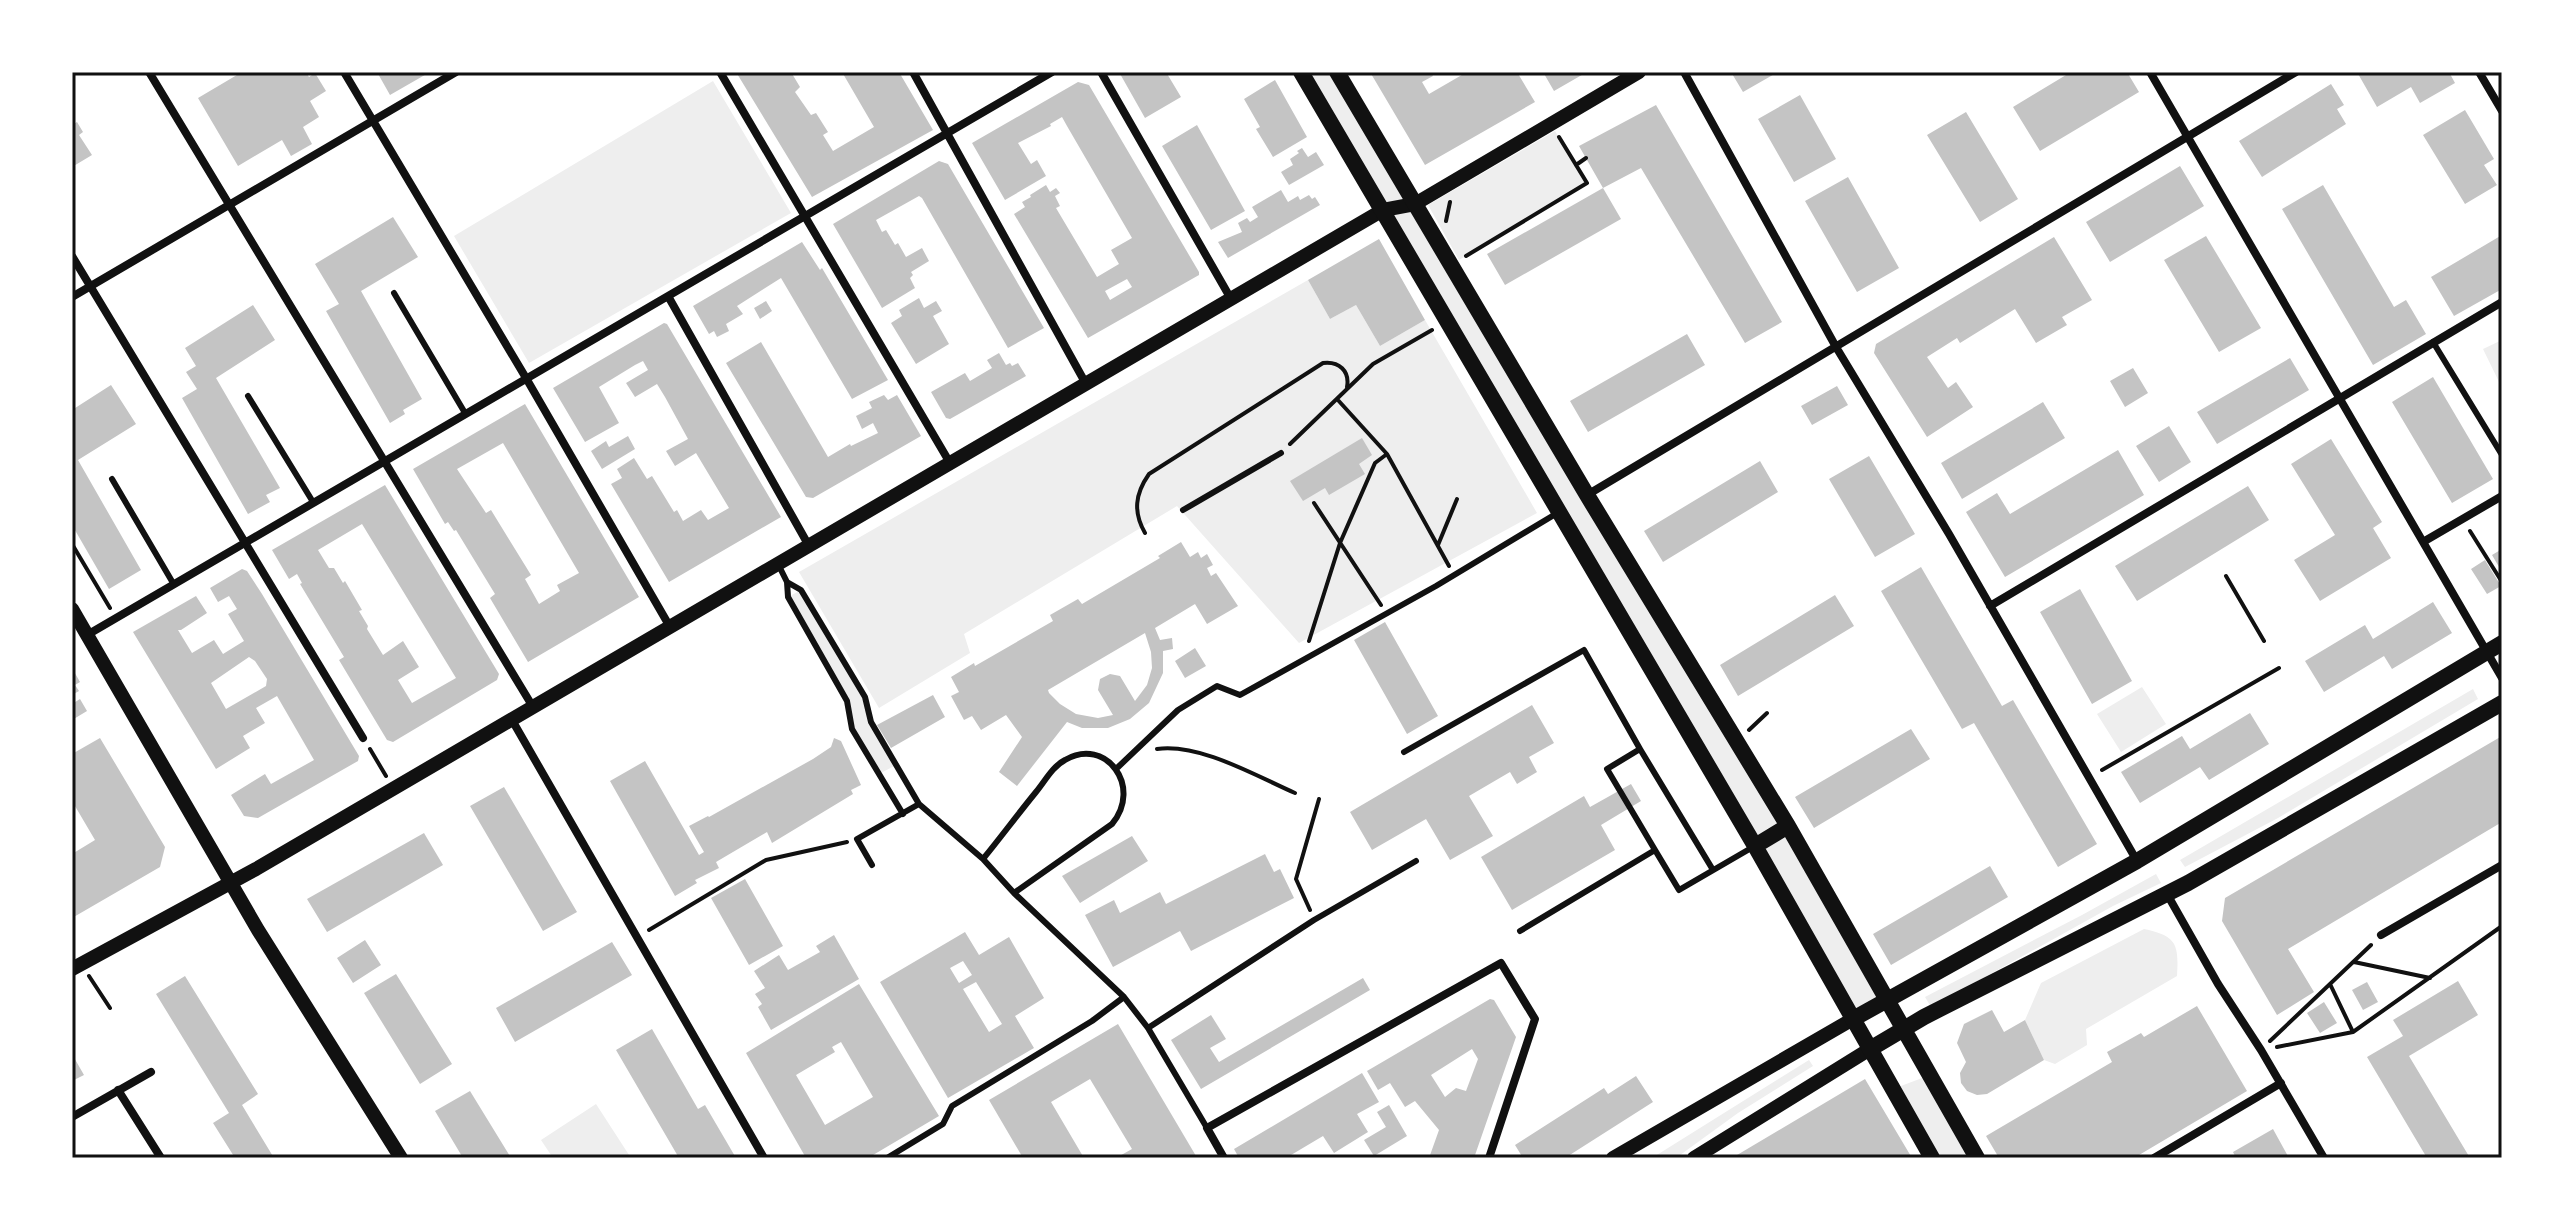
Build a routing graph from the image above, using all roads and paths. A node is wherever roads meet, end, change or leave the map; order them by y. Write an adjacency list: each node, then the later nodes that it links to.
1 (149, 72): 24 (street)
2 (344, 72): 16 (street)
3 (456, 72): 16 (street)
4 (720, 72): 26 (street)
5 (913, 72): 18 (street)
6 (1052, 72): 18 (street)
7 (1101, 72): 34 (street)
8 (1301, 72): 25 (main road)
9 (1337, 72): 23 (main road)
10 (1639, 72): 17 (street)
11 (1684, 72): 38 (street)
12 (2150, 72): 19 (street)
13 (2296, 72): 19 (street)
14 (2479, 72): 15 (street)
15 (2502, 111)
16 (373, 120): 24 (street); 39 (street)
17 (1551, 124): 21 (path); 22 (street)
18 (948, 132): 26 (street); 40 (street)
19 (2188, 137): 38 (street); 44 (street)
20 (1586, 158): 21 (path)
21 (1576, 165): 29 (path)
22 (1456, 180): 23 (street); 27 (path)
23 (1415, 204): 25 (street); 27 (main road)
24 (229, 205): 30 (street); 49 (street)
25 (1383, 210): 34 (street); 36 (main road)
26 (805, 216): 32 (street); 50 (street)
27 (1439, 247): 29 (main road)
28 (72, 256): 30 (street)
29 (1450, 265): 52 (main road)
30 (90, 287): 33 (street); 61 (street)
31 (394, 293): 45 (lane)
32 (668, 296): 39 (street); 66 (street)
33 (72, 297)
34 (1231, 299): 40 (street)
35 (2502, 302): 37 (street)
36 (1447, 320): 41 (path); 58 (main road)
37 (2433, 342): 44 (street); 48 (lane)
38 (1836, 347): 52 (street); 73 (street)
39 (526, 378): 45 (street); 77 (street)
40 (1086, 384): 50 (street)
41 (1347, 387): 43 (path); 60 (path)
42 (248, 396): 55 (lane)
43 (1337, 399): 46 (path); 47 (path)
44 (2340, 399): 62 (street); 73 (street)
45 (465, 413): 49 (street)
46 (1281, 453): 57 (lane)
47 (1387, 454): 63 (path); 65 (path)
48 (2502, 455)
49 (385, 460): 55 (street); 86 (street)
50 (950, 463): 66 (street)
51 (112, 479): 72 (lane)
52 (1587, 495): 99 (main road)
53 (2502, 496): 59 (street)
54 (1457, 499): 65 (path)
55 (313, 502): 61 (street)
56 (1314, 503): 63 (path)
57 (1183, 510)
58 (1559, 512): 68 (lane); 101 (main road)
59 (2462, 519): 62 (street); 71 (path)
60 (1145, 533)
61 (244, 542): 72 (street); 88 (street)
62 (2423, 542): 81 (street)
63 (1340, 543): 75 (path); 82 (path)
64 (72, 544): 76 (path)
65 (1438, 545): 68 (path)
66 (809, 546): 67 (street)
67 (778, 564): 70 (lane); 77 (street)
68 (1454, 575): 75 (lane)
69 (2226, 576): 79 (path)
70 (787, 582): 97 (lane); 98 (lane)
71 (2502, 582)
72 (173, 583): 76 (street)
73 (1990, 606): 93 (street)
74 (72, 609): 78 (street)
75 (1387, 614): 82 (lane)
76 (115, 617): 78 (street)
77 (670, 627): 86 (street)
78 (87, 635): 109 (street)
79 (2264, 641)
80 (2502, 643): 81 (main road)
81 (2486, 652): 84 (street); 105 (main road)
82 (1304, 659): 91 (lane)
83 (2279, 668): 93 (path)
84 (2502, 678)
85 (2502, 703): 110 (main road)
86 (533, 707): 87 (street)
87 (512, 720): 94 (street); 116 (street)
88 (363, 738): 94 (path)
89 (1640, 749): 90 (lane); 102 (lane); 108 (lane)
90 (1404, 752)
91 (1127, 758): 92 (lane); 95 (path)
92 (1116, 769): 103 (lane); 111 (lane)
93 (2089, 778): 105 (street)
94 (393, 789): 109 (street)
95 (1295, 793)
96 (1319, 799): 112 (path)
97 (919, 804): 98 (lane); 103 (lane)
98 (903, 814): 100 (lane)
99 (1788, 826): 101 (main road); 122 (main road)
100 (857, 839): 106 (lane); 116 (path)
101 (1755, 846): 108 (lane); 124 (main road)
102 (1655, 850): 108 (lane); 114 (lane)
103 (983, 859): 111 (lane)
104 (1416, 861): 112 (lane)
105 (2137, 861): 122 (main road)
106 (872, 865)
107 (2502, 865): 115 (street)
108 (1713, 870)
109 (232, 883): 118 (street); 136 (street)
110 (2166, 892): 126 (main road); 129 (street)
111 (1014, 893): 121 (lane)
112 (1314, 920): 125 (lane)
113 (2502, 926): 119 (path)
114 (1520, 931)
115 (2381, 935): 117 (path)
116 (637, 937): 137 (street)
117 (2353, 962): 119 (path); 120 (path)
118 (77, 967): 123 (path)
119 (2430, 978): 127 (path)
120 (2330, 984): 127 (path); 129 (path)
121 (1124, 997): 125 (lane); 138 (lane)
122 (1888, 1000): 124 (main road); 126 (main road)
123 (110, 1008)
124 (1853, 1019): 128 (main road); 141 (street)
125 (1148, 1028): 134 (lane)
126 (1905, 1029): 128 (main road); 144 (main road)
127 (2353, 1032): 129 (path)
128 (1870, 1049): 142 (street); 143 (main road)
129 (2261, 1050): 131 (street)
130 (151, 1072): 132 (street)
131 (2281, 1083): 145 (street); 146 (street)
132 (118, 1090): 133 (street); 135 (street)
133 (72, 1117)
134 (1207, 1128): 139 (street); 140 (street)
135 (161, 1158)
136 (401, 1158)
137 (764, 1158)
138 (887, 1158)
139 (1224, 1158)
140 (1489, 1158)
141 (1613, 1158)
142 (1694, 1158)
143 (1932, 1158)
144 (1977, 1158)
145 (2154, 1158)
146 (2324, 1158)

